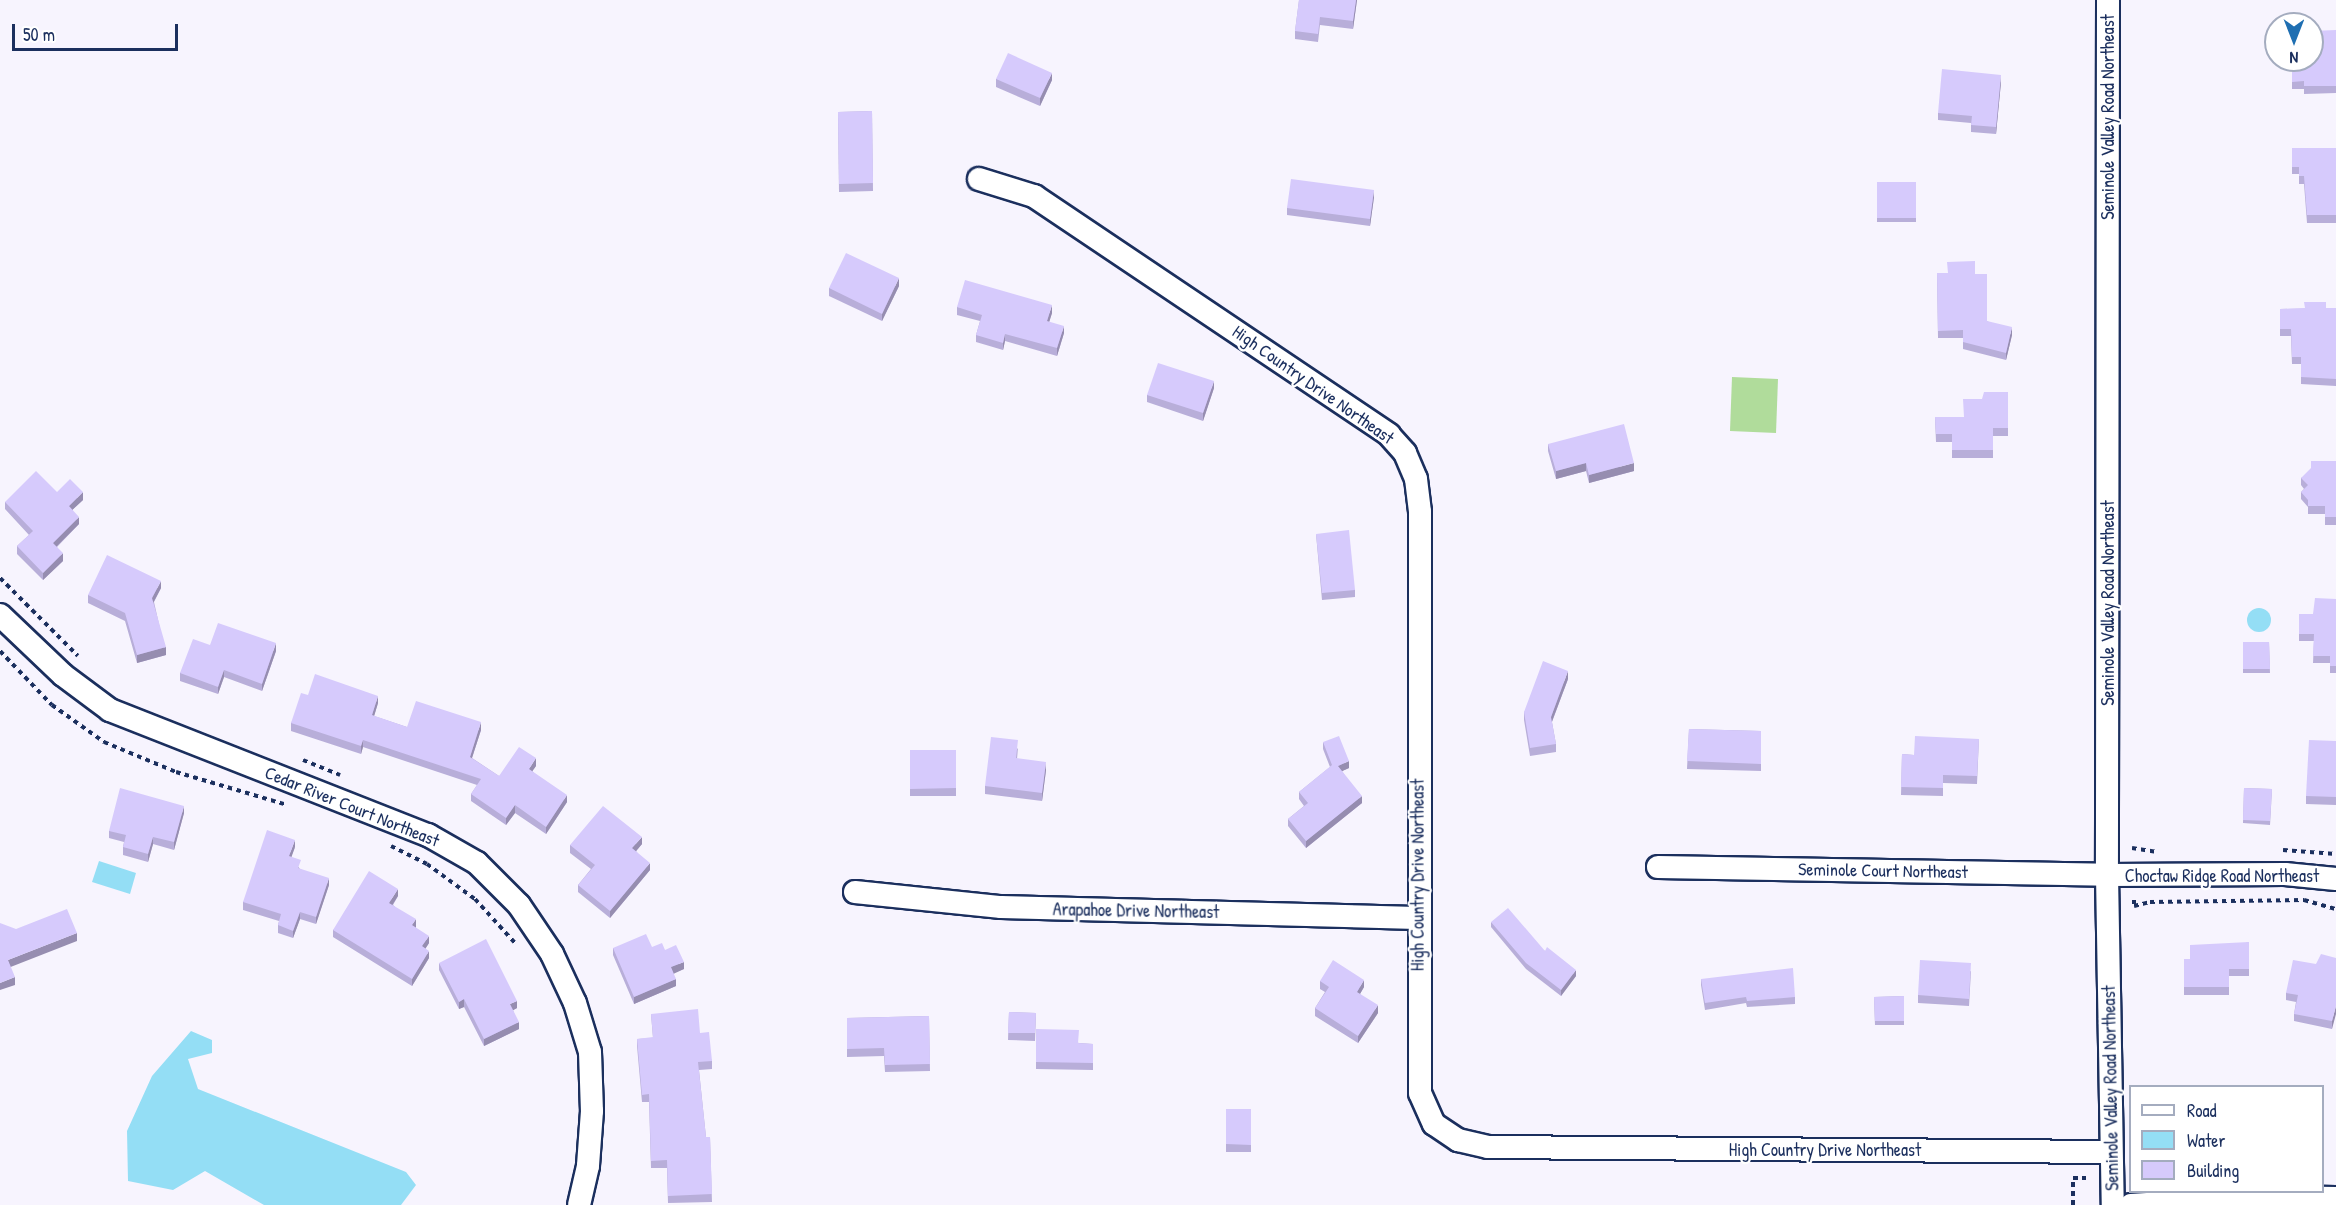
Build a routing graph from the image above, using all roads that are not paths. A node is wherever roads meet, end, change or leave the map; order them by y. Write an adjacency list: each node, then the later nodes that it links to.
1 (2108, 0): 5 (street, Seminole Valley Road Northeast)
2 (979, 179): 8 (street, High Country Drive Northeast)
3 (0, 615): 11 (street, Cedar River Court Northeast)
4 (1658, 867): 5 (street, Seminole Court Northeast)
5 (2107, 875): 6 (street, Choctaw Ridge Road Northeast); 9 (street, Seminole Valley Road Northeast)
6 (2336, 879)
7 (855, 892): 8 (street, Arapahoe Drive Northeast)
8 (1418, 918): 9 (street, High Country Drive Northeast)
9 (2111, 1152): 12 (street, Seminole Valley Road Northeast)
10 (2336, 1198): 13 (street)
11 (579, 1205)
12 (2113, 1205)
13 (2131, 1205)

